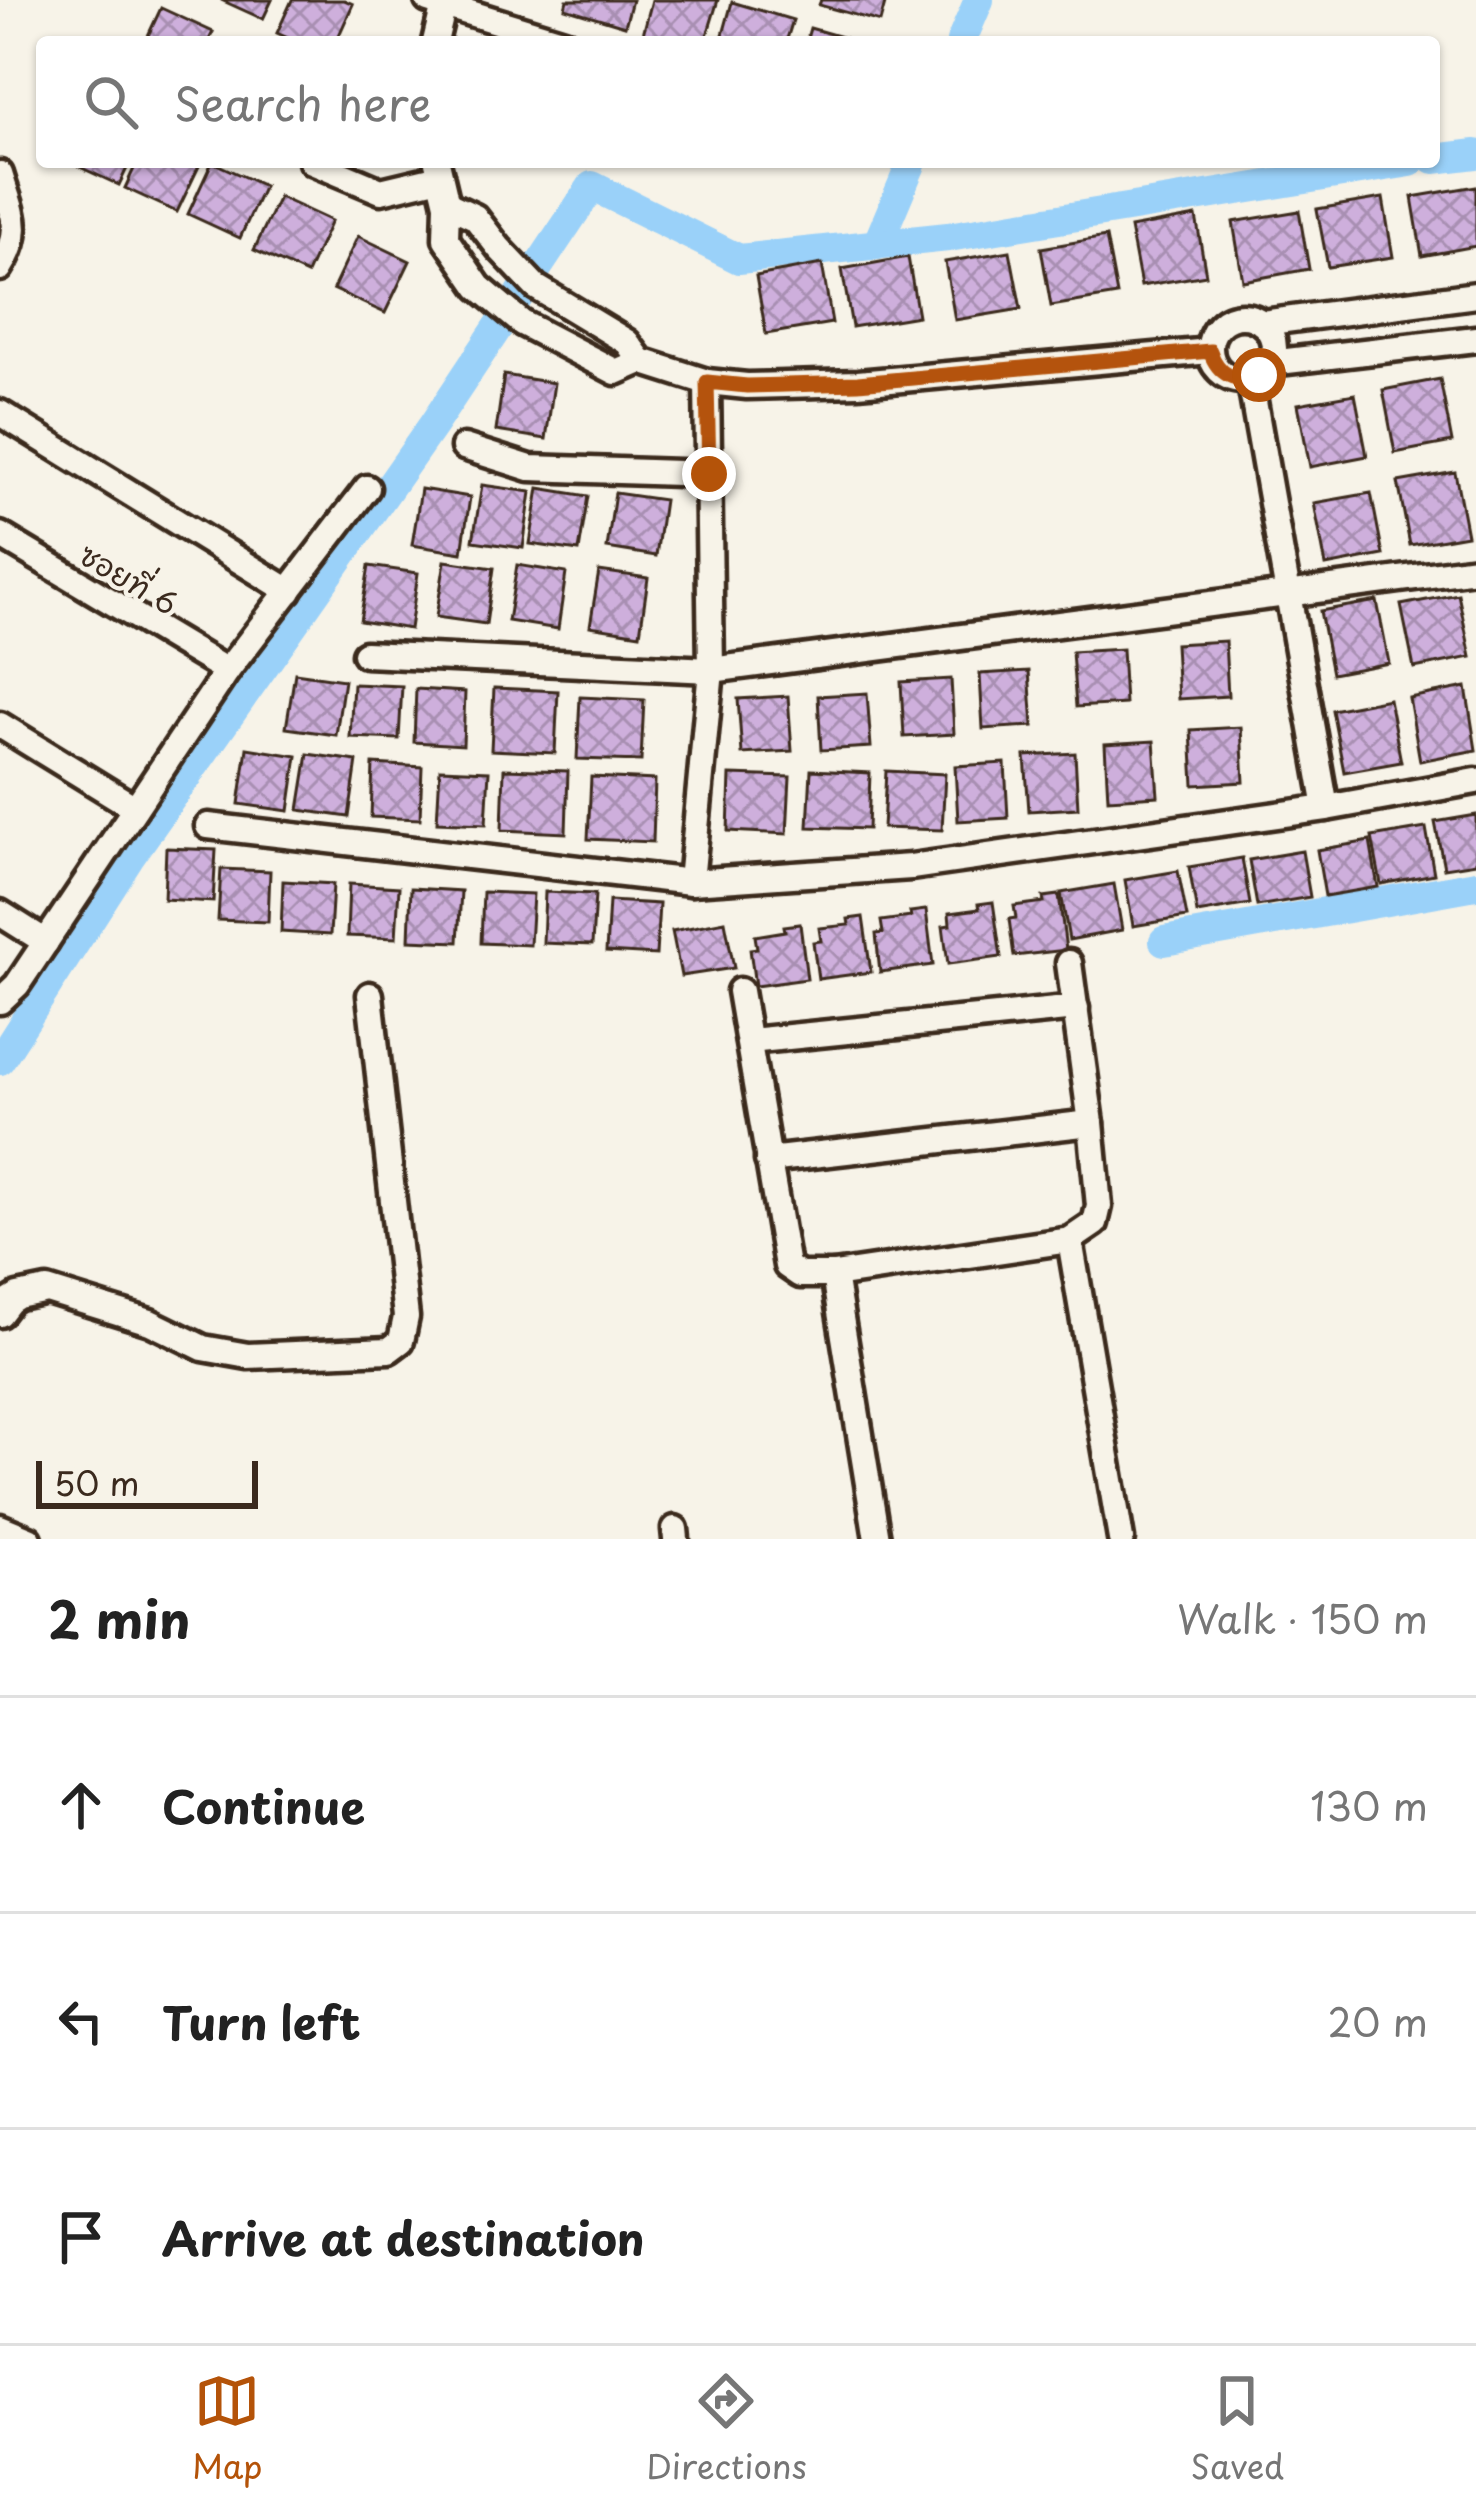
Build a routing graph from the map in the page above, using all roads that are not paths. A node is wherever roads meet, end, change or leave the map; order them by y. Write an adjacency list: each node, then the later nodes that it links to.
1 (439, 2): 2 (street); 3 (street)
2 (436, 36)
3 (545, 36)
4 (326, 168): 5 (street)
5 (438, 170): 7 (street)
6 (0, 174): 8 (street)
7 (447, 204): 13 (street); 13 (street)
8 (0, 268)
9 (1476, 295): 10 (street)
10 (1262, 323): 12 (street); 14 (street)
11 (1476, 339): 14 (street)
12 (1210, 351): 15 (street); 16 (street)
13 (641, 362): 16 (street)
14 (1270, 362): 15 (street)
15 (1250, 379): 24 (street)
16 (707, 382): 19 (street)
17 (0, 412): 23 (street)
18 (464, 447): 19 (street)
19 (709, 474): 26 (street)
20 (367, 488): 23 (street)
21 (0, 535): 27 (street, ซอยที่ 6)
22 (1476, 569): 24 (street)
23 (289, 591): 27 (street)
24 (1288, 594): 26 (street); 31 (street)
25 (364, 654): 26 (street)
26 (711, 670): 33 (street)
27 (227, 671): 30 (street)
28 (0, 725): 30 (street)
29 (1476, 781): 31 (street)
30 (135, 808): 35 (street)
31 (1326, 808): 33 (street)
32 (208, 826): 33 (street)
33 (691, 882)
34 (0, 913): 35 (street)
35 (46, 942): 39 (street)
36 (1069, 963): 40 (street)
37 (740, 992): 41 (street)
38 (370, 995): 46 (street)
39 (0, 1001)
40 (1076, 1008): 41 (street); 42 (street)
41 (749, 1041): 43 (street)
42 (1091, 1123): 43 (street); 44 (street)
43 (768, 1160): 45 (street)
44 (1070, 1240): 45 (street); 50 (street)
45 (834, 1275): 49 (street)
46 (0, 1314)
47 (0, 1526): 48 (street)
48 (28, 1539)
49 (877, 1539)
50 (1121, 1539)

